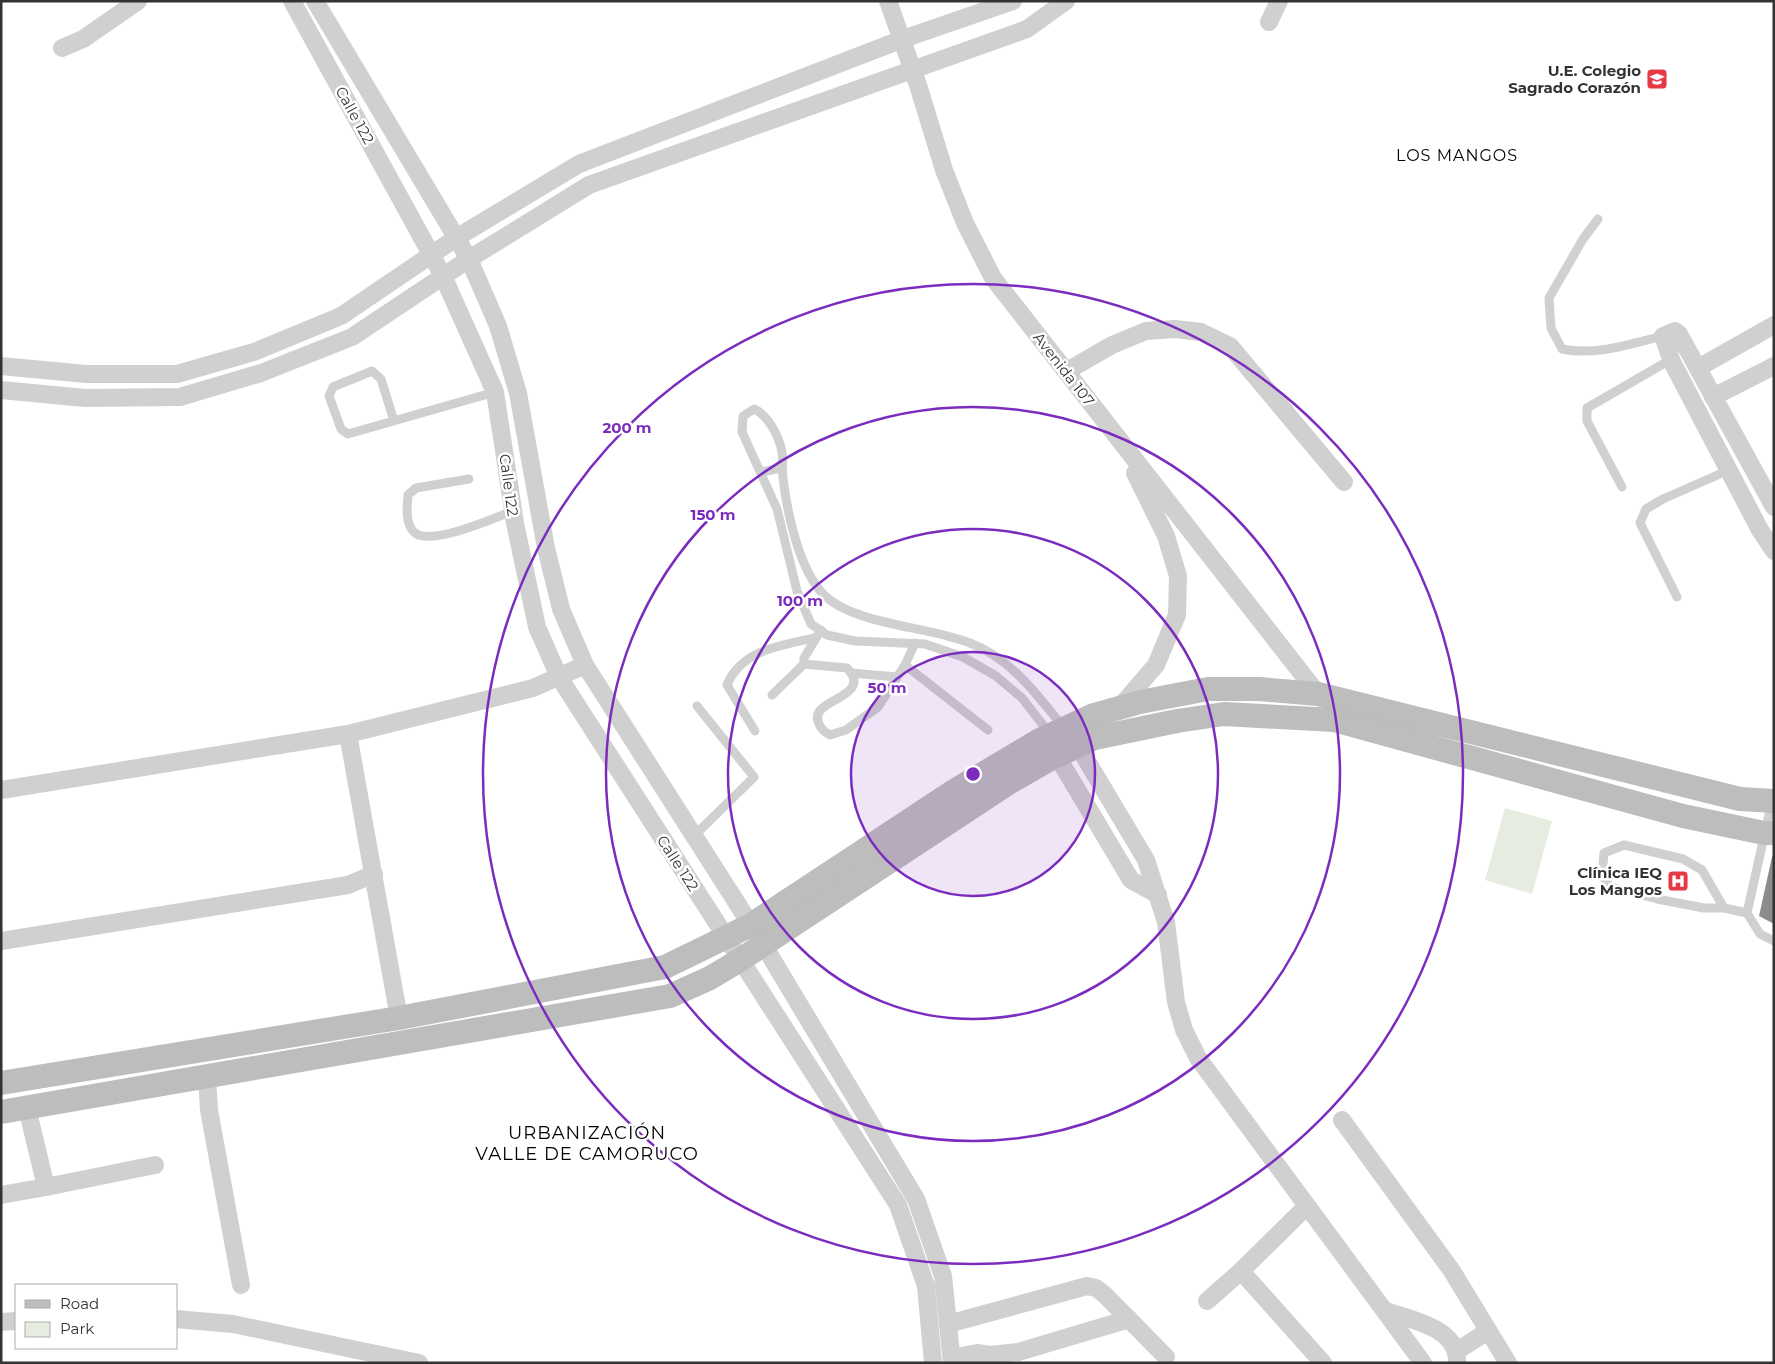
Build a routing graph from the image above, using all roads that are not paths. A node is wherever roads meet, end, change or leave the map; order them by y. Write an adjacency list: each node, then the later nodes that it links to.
1 (138, 1): 10 (street)
2 (292, 1): 14 (street, Calle 122)
3 (315, 1): 13 (street, Calle 122)
4 (888, 1): 9 (street, Avenida 107)
5 (1066, 1): 11 (street)
6 (1279, 1): 8 (street)
7 (1006, 2): 9 (street)
8 (1269, 22)
9 (903, 39): 11 (street, Avenida 107); 13 (street)
10 (62, 48)
11 (912, 69): 15 (street); 23 (street, Avenida 107)
12 (1598, 220): 18 (lane)
13 (456, 238): 14 (street); 15 (street, Calle 122)
14 (432, 255): 16 (street, Calle 122); 20 (street)
15 (469, 259): 16 (street); 42 (street, Calle 122)
16 (443, 276): 24 (street); 25 (street, Calle 122)
17 (1774, 325): 22 (street)
18 (1663, 336): 19 (street); 22 (street)
19 (1672, 362): 30 (street); 34 (lane)
20 (1, 366)
21 (1774, 366): 26 (street)
22 (1698, 368): 26 (street)
23 (1067, 371): 28 (street, Avenida 107); 33 (street)
24 (1, 390)
25 (495, 392): 27 (lane); 36 (street, Calle 122)
26 (1713, 397): 35 (street)
27 (394, 421): 27 (lane)
28 (1121, 443): 47 (street, Avenida 107); 50 (street)
29 (782, 468): 31 (lane); 31 (lane); 54 (lane)
30 (1729, 470): 37 (street); 38 (lane)
31 (762, 472): 39 (lane)
32 (469, 480): 36 (lane)
33 (1344, 482)
34 (1622, 487)
35 (1774, 507)
36 (513, 511): 45 (street, Calle 122)
37 (1774, 551)
38 (1677, 597)
39 (818, 634): 40 (lane); 41 (lane); 52 (lane)
40 (915, 643): 43 (lane); 54 (lane)
41 (804, 664): 44 (lane); 48 (lane)
42 (585, 665): 45 (street); 58 (street, Calle 122)
43 (905, 666): 46 (lane); 51 (lane)
44 (851, 673): 46 (lane); 46 (lane)
45 (558, 677): 53 (street); 64 (street, Calle 122)
46 (897, 677)
47 (1318, 694): 50 (street); 56 (street)
48 (772, 695)
49 (697, 706): 58 (lane)
50 (1119, 708): 54 (street)
51 (988, 730)
52 (755, 731)
53 (348, 734): 55 (street); 59 (street)
54 (1063, 741): 57 (street); 60 (street); 60 (street); 63 (street)
55 (1, 790)
56 (1773, 801): 57 (lane)
57 (1769, 833): 62 (lane)
58 (694, 836): 63 (street, Calle 122)
59 (374, 874): 65 (street); 69 (street)
60 (1158, 895): 79 (street)
61 (1724, 908): 61 (lane); 62 (lane)
62 (1747, 913): 66 (lane)
63 (757, 935): 64 (street); 67 (street); 88 (street, Calle 122)
64 (725, 936): 67 (street, Calle 122); 68 (street)
65 (1, 941)
66 (1774, 941)
67 (740, 960): 70 (street); 94 (street, Calle 122)
68 (444, 1009): 69 (street); 70 (street)
69 (399, 1018): 72 (street)
70 (448, 1034): 71 (street)
71 (207, 1077): 73 (street); 81 (street)
72 (1, 1084)
73 (27, 1108): 74 (street); 77 (street)
74 (1, 1112)
75 (1342, 1120): 89 (street)
76 (155, 1164): 77 (street)
77 (46, 1187): 78 (street)
78 (1, 1195)
79 (1307, 1206): 80 (street); 83 (street)
80 (1241, 1271): 82 (street); 95 (street)
81 (241, 1285)
82 (1207, 1301)
83 (1386, 1311): 91 (street); 96 (street)
84 (178, 1319): 93 (street)
85 (1129, 1319): 88 (street); 90 (street); 92 (street)
86 (15, 1321): 87 (street)
87 (1, 1322)
88 (948, 1324): 92 (street, Calle 122)
89 (1488, 1330): 91 (street); 97 (street)
90 (1166, 1357)
91 (1457, 1357)
92 (952, 1360)
93 (419, 1363)
94 (933, 1363)
95 (1323, 1363)
96 (1423, 1363)
97 (1508, 1363)

